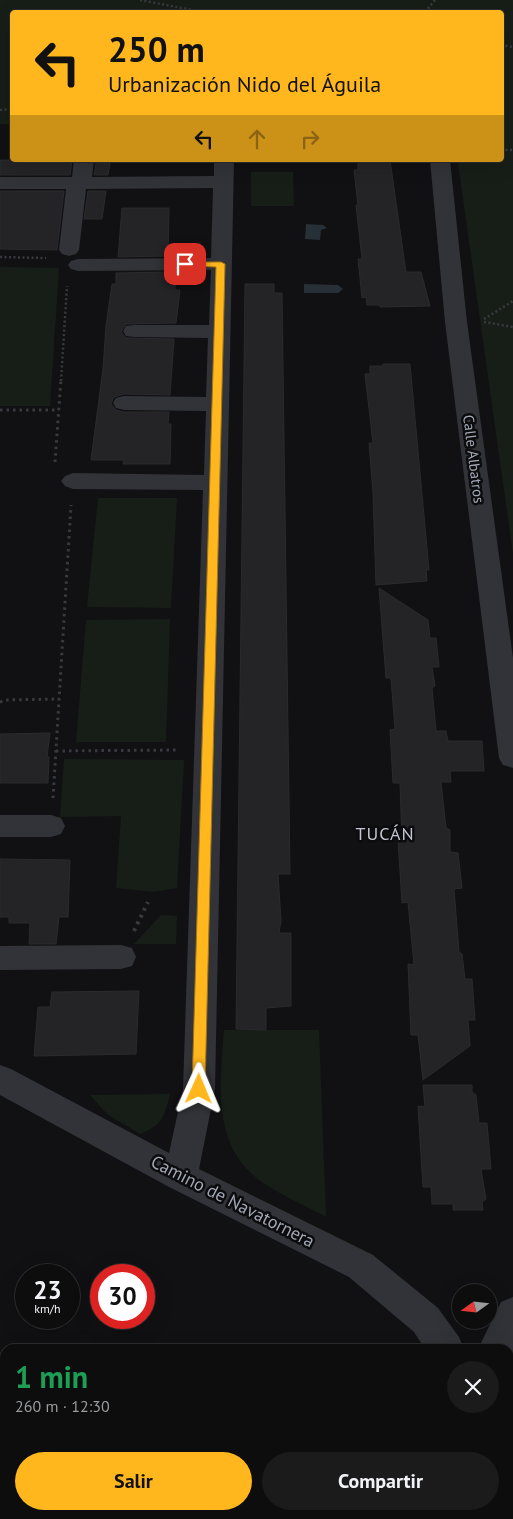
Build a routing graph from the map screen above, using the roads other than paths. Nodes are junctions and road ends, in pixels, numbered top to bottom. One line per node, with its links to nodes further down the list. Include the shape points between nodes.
1 (84, 162): 5 (street)
2 (440, 162): 13 (street, Calle Albatros, via 456,322)
3 (223, 171): 5 (street); 6 (street)
4 (0, 183): 5 (street)
5 (79, 183): 6 (street, via 72,258)
6 (221, 264): 8 (street)
7 (134, 331): 8 (street)
8 (219, 332): 10 (street)
9 (124, 403): 10 (street)
10 (217, 404): 12 (street)
11 (73, 481): 12 (street)
12 (215, 482): 19 (street, via 199,1089)
13 (513, 758)
14 (0, 826): 15 (street)
15 (51, 826)
16 (122, 956): 17 (street)
17 (0, 958)
18 (0, 1079): 19 (street, Camino de Navatornera)
19 (181, 1176): 21 (street, Camino de Navatornera, via 361,1266 426,1320)
20 (513, 1314): 22 (street)
21 (443, 1344)
22 (498, 1344)

